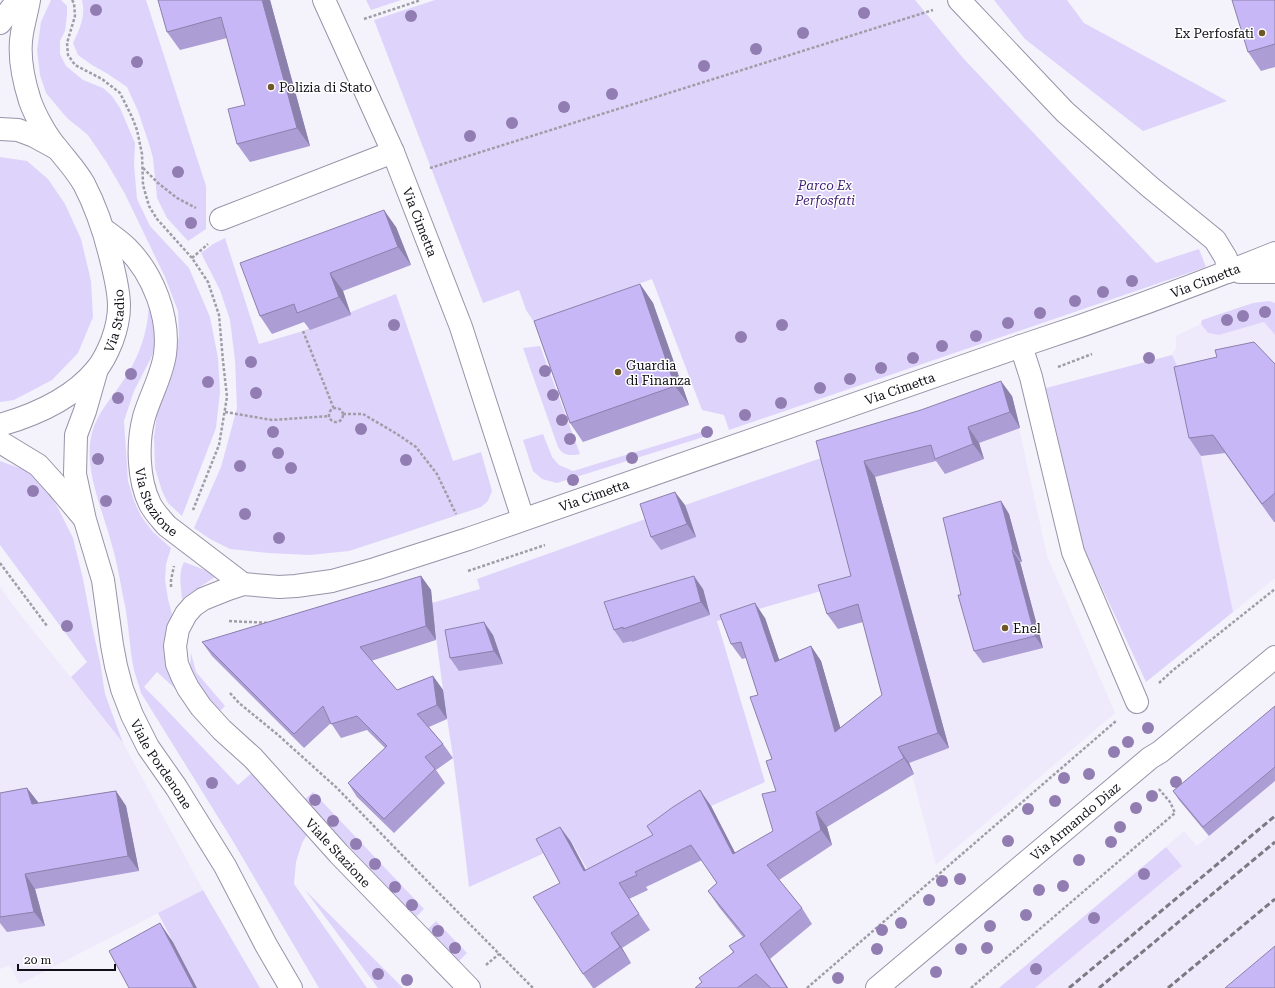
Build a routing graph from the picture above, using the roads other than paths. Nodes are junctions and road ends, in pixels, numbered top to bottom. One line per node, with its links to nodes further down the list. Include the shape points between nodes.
1 (18, 0): 5 (street)
2 (29, 0): 7 (street, Via Stadio, via 22,34 23,72 34,111)
3 (324, 0): 8 (street, Via Cimetta)
4 (960, 1): 12 (street, via 1065,112 1215,240 1226,258)
5 (0, 23)
6 (0, 129): 7 (street, Via Stadio, via 18,130)
7 (56, 148): 10 (street, Via Stadio, via 70,162 84,184)
8 (393, 152): 9 (street); 18 (street, Via Cimetta, via 461,327)
9 (221, 219)
10 (104, 229): 15 (street, Via Stadio, via 119,306 117,328); 20 (street, Via Stazione, via 127,247 141,265 152,284 165,322 164,362 140,434 141,468 150,504 161,520 173,531)
11 (1275, 254): 12 (street, Via Cimetta)
12 (1228, 272): 13 (street); 14 (street, Via Cimetta)
13 (1275, 272)
14 (1020, 346): 18 (street, Via Cimetta); 22 (street, via 1031,377 1073,552)
15 (97, 369): 16 (street, Via Stadio, via 86,381 49,406); 19 (street, Viale Pordenone, via 76,436 75,474)
16 (0, 425)
17 (0, 442): 19 (street, Viale Pordenone, via 38,465)
18 (523, 519): 20 (street, Via Cimetta, via 332,581 284,586)
19 (85, 520): 23 (street, Viale Pordenone, via 104,580 116,666 132,715 156,760 176,787 225,866)
20 (243, 584): 24 (street, Viale Stazione, via 215,594 193,606 178,629 175,646 177,664 188,688 209,716 253,758 329,844)
21 (1275, 657): 25 (street, Via Armando Diaz, via 1150,758)
22 (1137, 702)
23 (291, 988)
24 (469, 988)
25 (877, 988)

